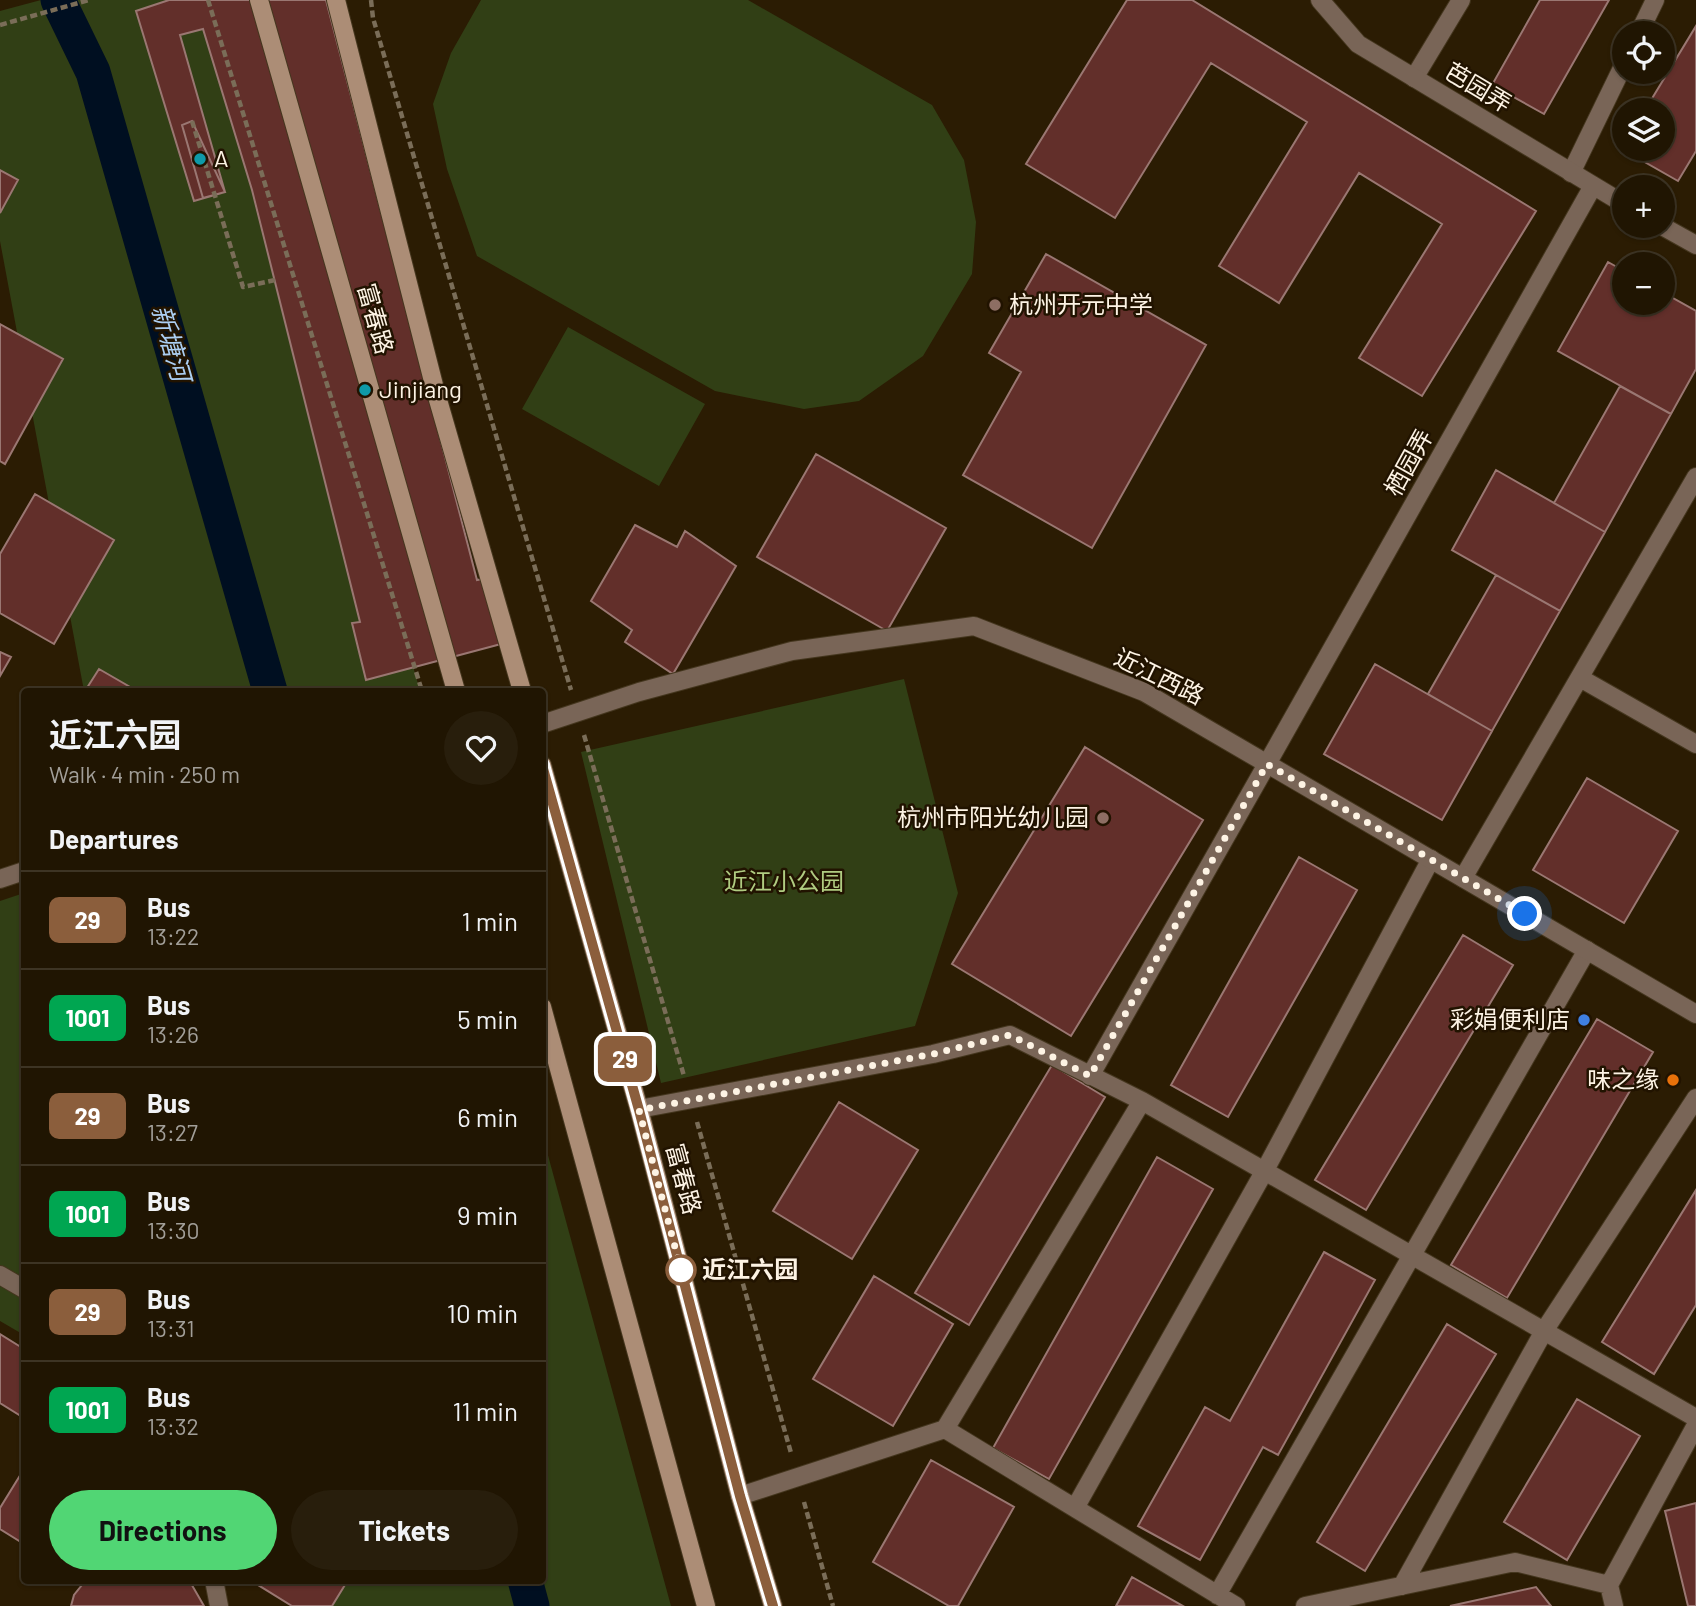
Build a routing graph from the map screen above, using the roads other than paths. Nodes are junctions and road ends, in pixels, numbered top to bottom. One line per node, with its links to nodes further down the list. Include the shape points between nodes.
1 (259, 0): 16 (street, 富春路)
2 (336, 0): 17 (street, 富春路, via 436,393)
3 (1320, 0): 7 (street, 芭园弄, via 1357,44)
4 (1461, 0): 7 (street)
5 (1655, 0): 6 (street)
6 (1645, 21)
7 (1414, 78): 9 (street, 芭园弄)
8 (1614, 84): 9 (street)
9 (1571, 173): 10 (street, 芭园弄)
10 (1593, 186): 11 (street, 芭园弄); 20 (street, 栖园弄)
11 (1612, 197)
12 (1675, 231): 13 (street)
13 (1694, 238)
14 (1696, 477): 15 (street)
15 (1580, 678): 19 (street); 24 (street)
16 (455, 688)
17 (521, 688)
18 (546, 723): 20 (street, 近江西路, via 792,651 974,626 1144,692)
19 (1696, 744)
20 (1267, 764): 22 (street, 近江西路); 29 (street, 栖园弄)
21 (546, 779): 32 (street, 富春路)
22 (1431, 859): 24 (street, 近江西路); 33 (street)
23 (21, 872): 25 (street)
24 (1464, 878): 26 (street, 近江西路)
25 (0, 879)
26 (1587, 950): 27 (street, 近江西路); 34 (street)
27 (1696, 1014)
28 (546, 1022): 48 (street)
29 (1090, 1076): 31 (street); 32 (street, via 1010,1035)
30 (1696, 1098): 37 (street)
31 (1142, 1101): 33 (street); 40 (street)
32 (639, 1110): 41 (street, 富春路)
33 (1264, 1171): 34 (street); 42 (street)
34 (1412, 1256): 37 (street); 46 (street)
35 (0, 1275): 36 (street)
36 (21, 1287)
37 (1544, 1331): 38 (street); 45 (street)
38 (1696, 1418)
39 (1696, 1425): 44 (street)
40 (945, 1429): 41 (street); 42 (street)
41 (740, 1496): 49 (street, 富春路)
42 (1075, 1508): 46 (street)
43 (215, 1584): 47 (street)
44 (1609, 1585): 45 (street, via 1516,1562); 52 (street)
45 (1402, 1586): 51 (street)
46 (1217, 1595): 50 (street)
47 (219, 1606)
48 (706, 1606)
49 (773, 1606)
50 (1236, 1606)
51 (1305, 1606)
52 (1614, 1606)

